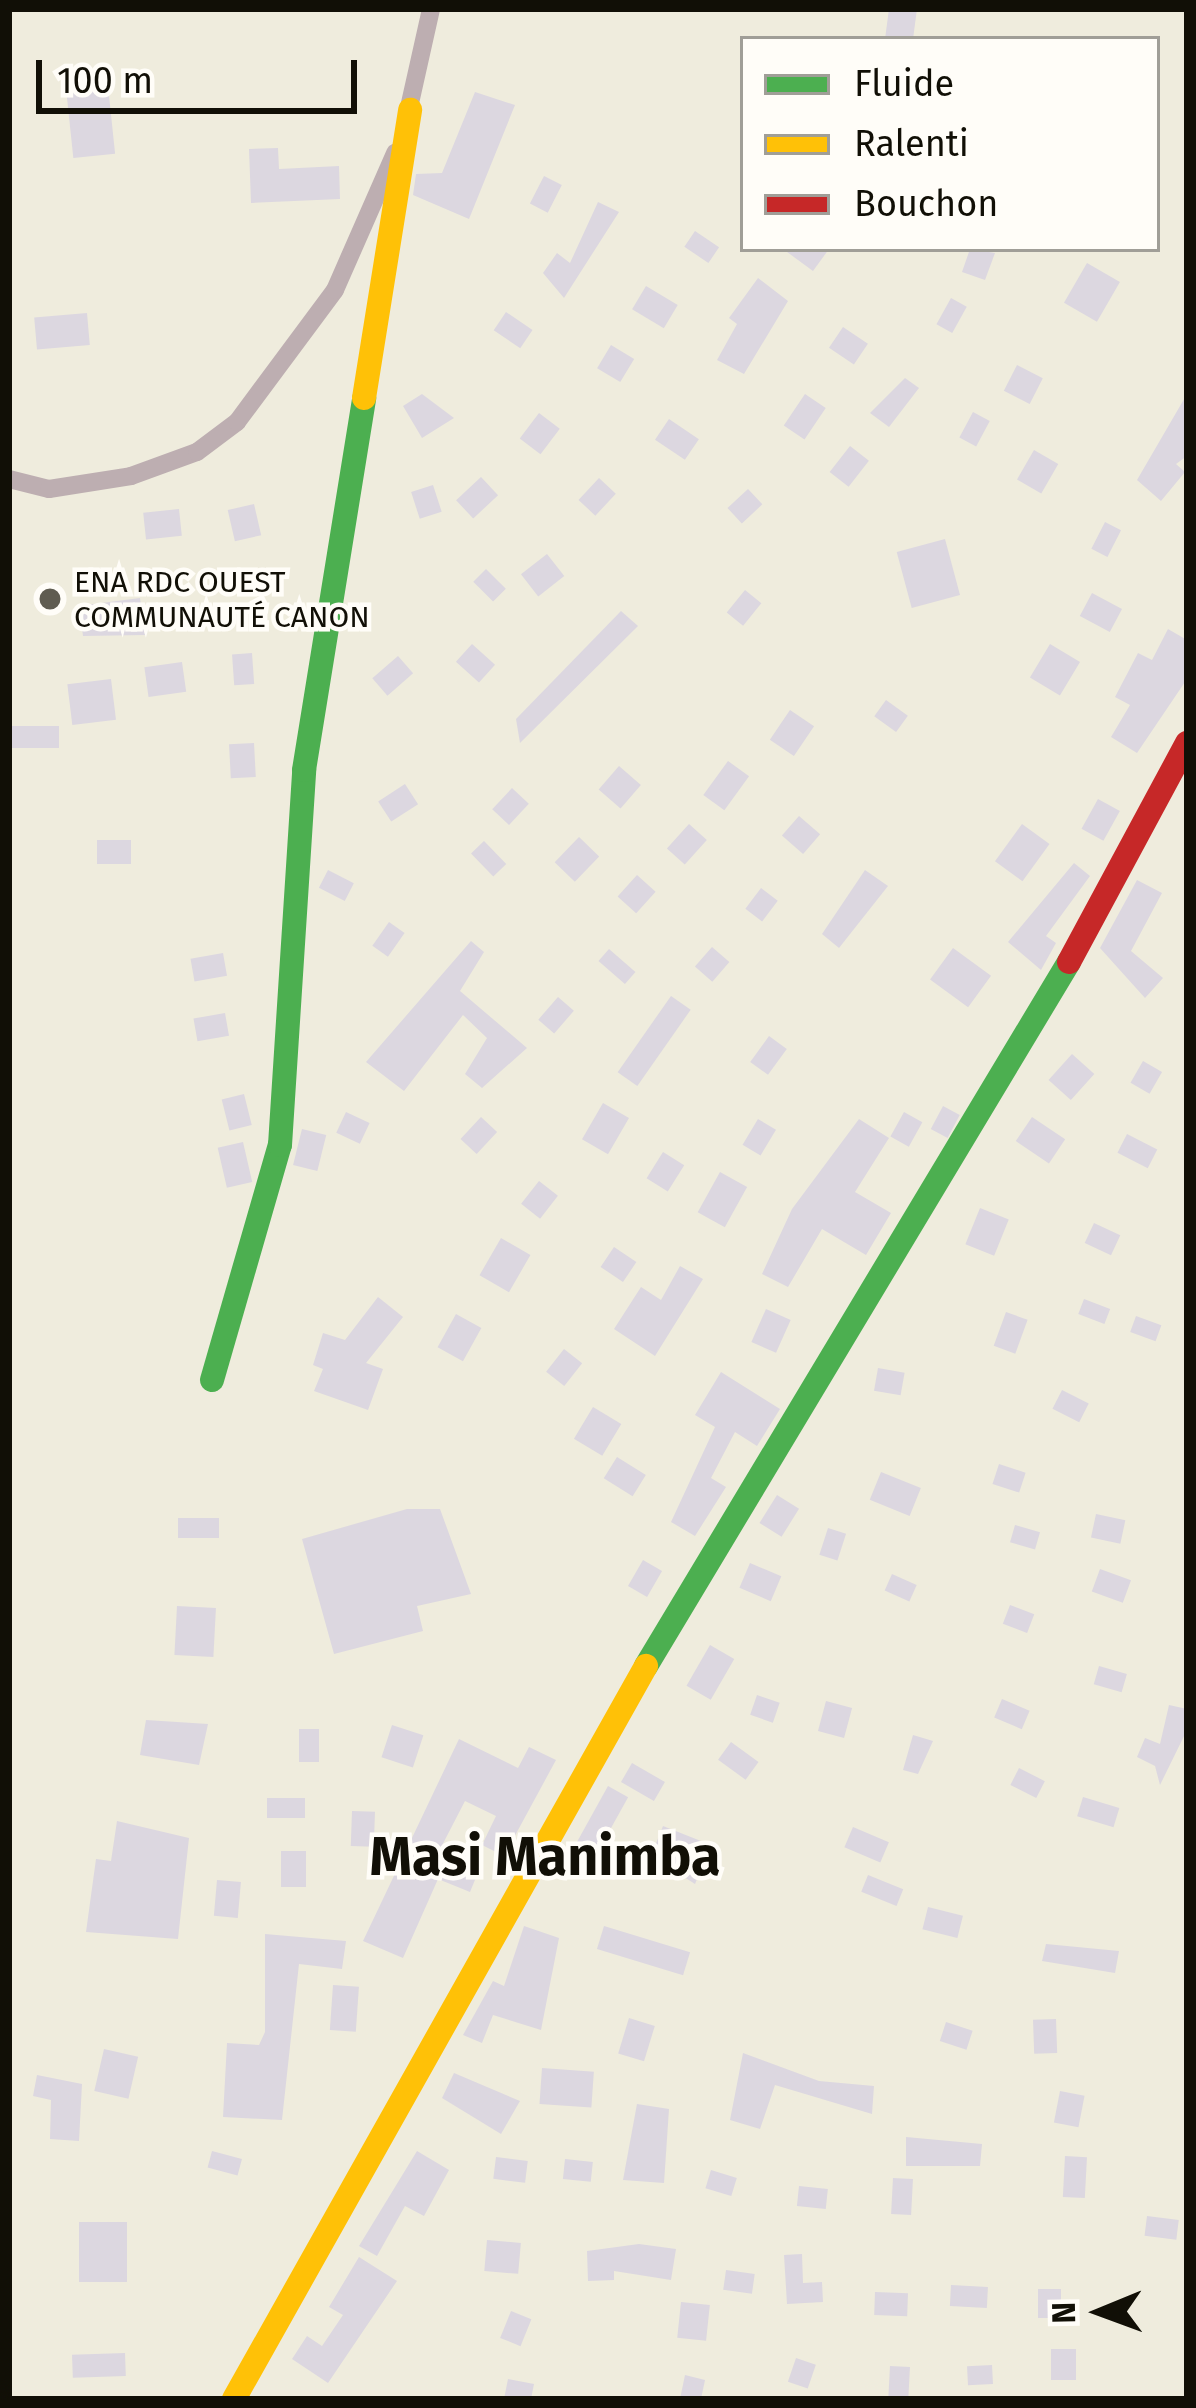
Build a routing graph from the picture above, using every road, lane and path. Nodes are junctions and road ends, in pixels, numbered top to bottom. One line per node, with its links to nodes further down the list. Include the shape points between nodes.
1 (431, 9): 2 (street)
2 (410, 110): 3 (street, via 356,253 285,370 237,422 130,476 49,490); 5 (main road, via 304,770 280,1144)
3 (9, 478)
4 (1187, 743): 6 (main road, via 992,1106 640,1676)
5 (212, 1381)
6 (234, 2399)

